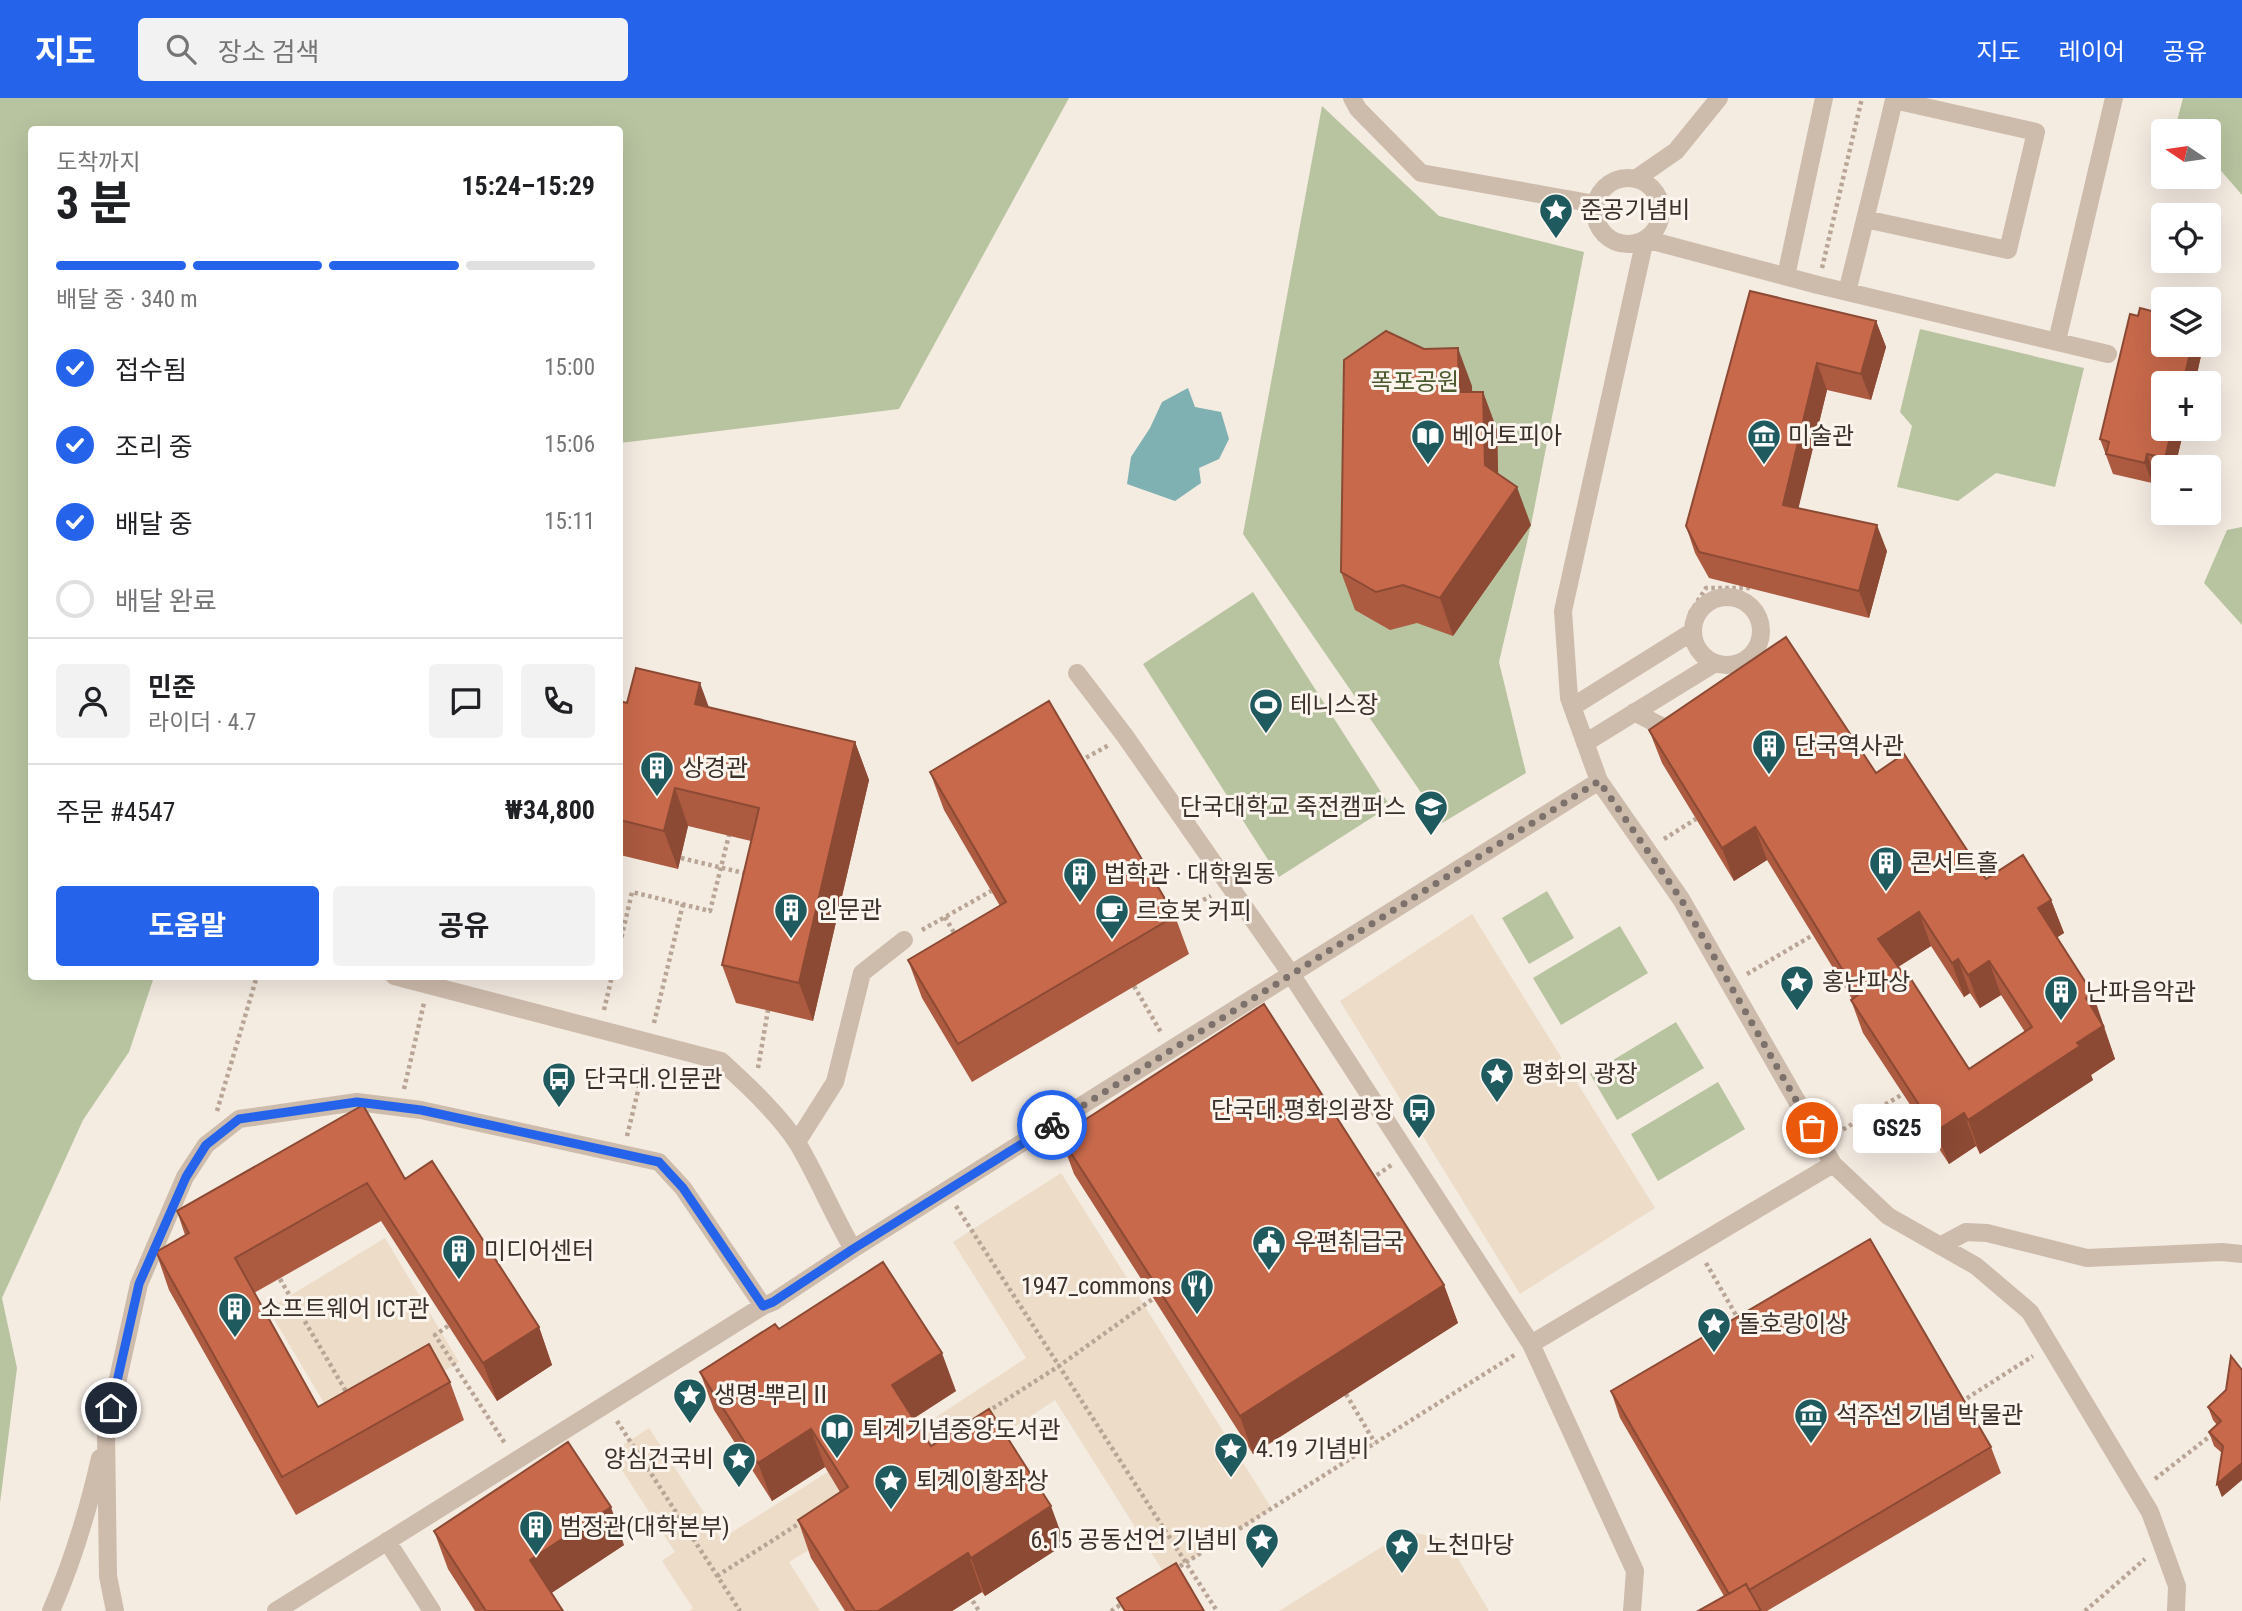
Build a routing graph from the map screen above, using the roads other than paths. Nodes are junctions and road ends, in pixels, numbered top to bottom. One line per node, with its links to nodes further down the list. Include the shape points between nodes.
1 (1352, 98): 6 (lane, via 1421,173)
2 (1719, 98): 5 (lane, via 1676,151)
3 (1824, 98): 9 (lane)
4 (2114, 98): 11 (lane)
5 (1637, 178): 6 (lane, via 1615,179 1599,193); 8 (lane, via 1647,183 1660,201 1659,223)
6 (1595, 204): 8 (lane, via 1598,225 1613,241 1635,244)
7 (1865, 219): 7 (lane, via 1894,100 2036,132 2008,250); 10 (lane)
8 (1645, 239): 9 (lane); 18 (lane, via 1563,611)
9 (1786, 276): 10 (lane)
10 (1847, 292): 11 (lane)
11 (2057, 341): 12 (lane)
12 (2108, 354)
13 (1692, 632): 14 (lane, via 1699,651); 15 (lane, via 1699,611 1716,598 1748,603 1760,622 1759,644); 18 (lane)
14 (1715, 663): 15 (lane); 19 (lane)
15 (1734, 664): 17 (lane)
16 (1077, 673): 24 (lane)
17 (1735, 688)
18 (1572, 707): 21 (lane)
19 (1634, 712): 20 (lane, via 1665,729); 21 (lane)
20 (1688, 715)
21 (1585, 743): 22 (lane)
22 (1599, 781): 24 (lane); 27 (lane, via 1681,899)
23 (904, 940): 26 (lane, via 862,973 835,1082)
24 (1291, 974): 29 (lane); 32 (lane)
25 (409, 980): 26 (lane, via 721,1061)
26 (797, 1142): 29 (lane)
27 (1833, 1164): 28 (lane, via 1888,1216); 32 (lane)
28 (1940, 1246): 30 (lane, via 1966,1232 2087,1258); 40 (lane, via 1976,1266 2030,1312 2150,1512 2177,1586)
29 (853, 1249): 31 (lane)
30 (2242, 1254)
31 (763, 1306): 33 (lane, via 683,1188 659,1162 357,1102 239,1119 206,1145 186,1177 139,1284); 34 (lane)
32 (1531, 1344): 39 (lane, via 1635,1571)
33 (106, 1433): 35 (lane, via 89,1507); 36 (lane, via 108,1576)
34 (387, 1541): 37 (lane); 38 (lane)
35 (51, 1611)
36 (115, 1611)
37 (276, 1611)
38 (432, 1611)
39 (1632, 1611)
40 (2176, 1611)

